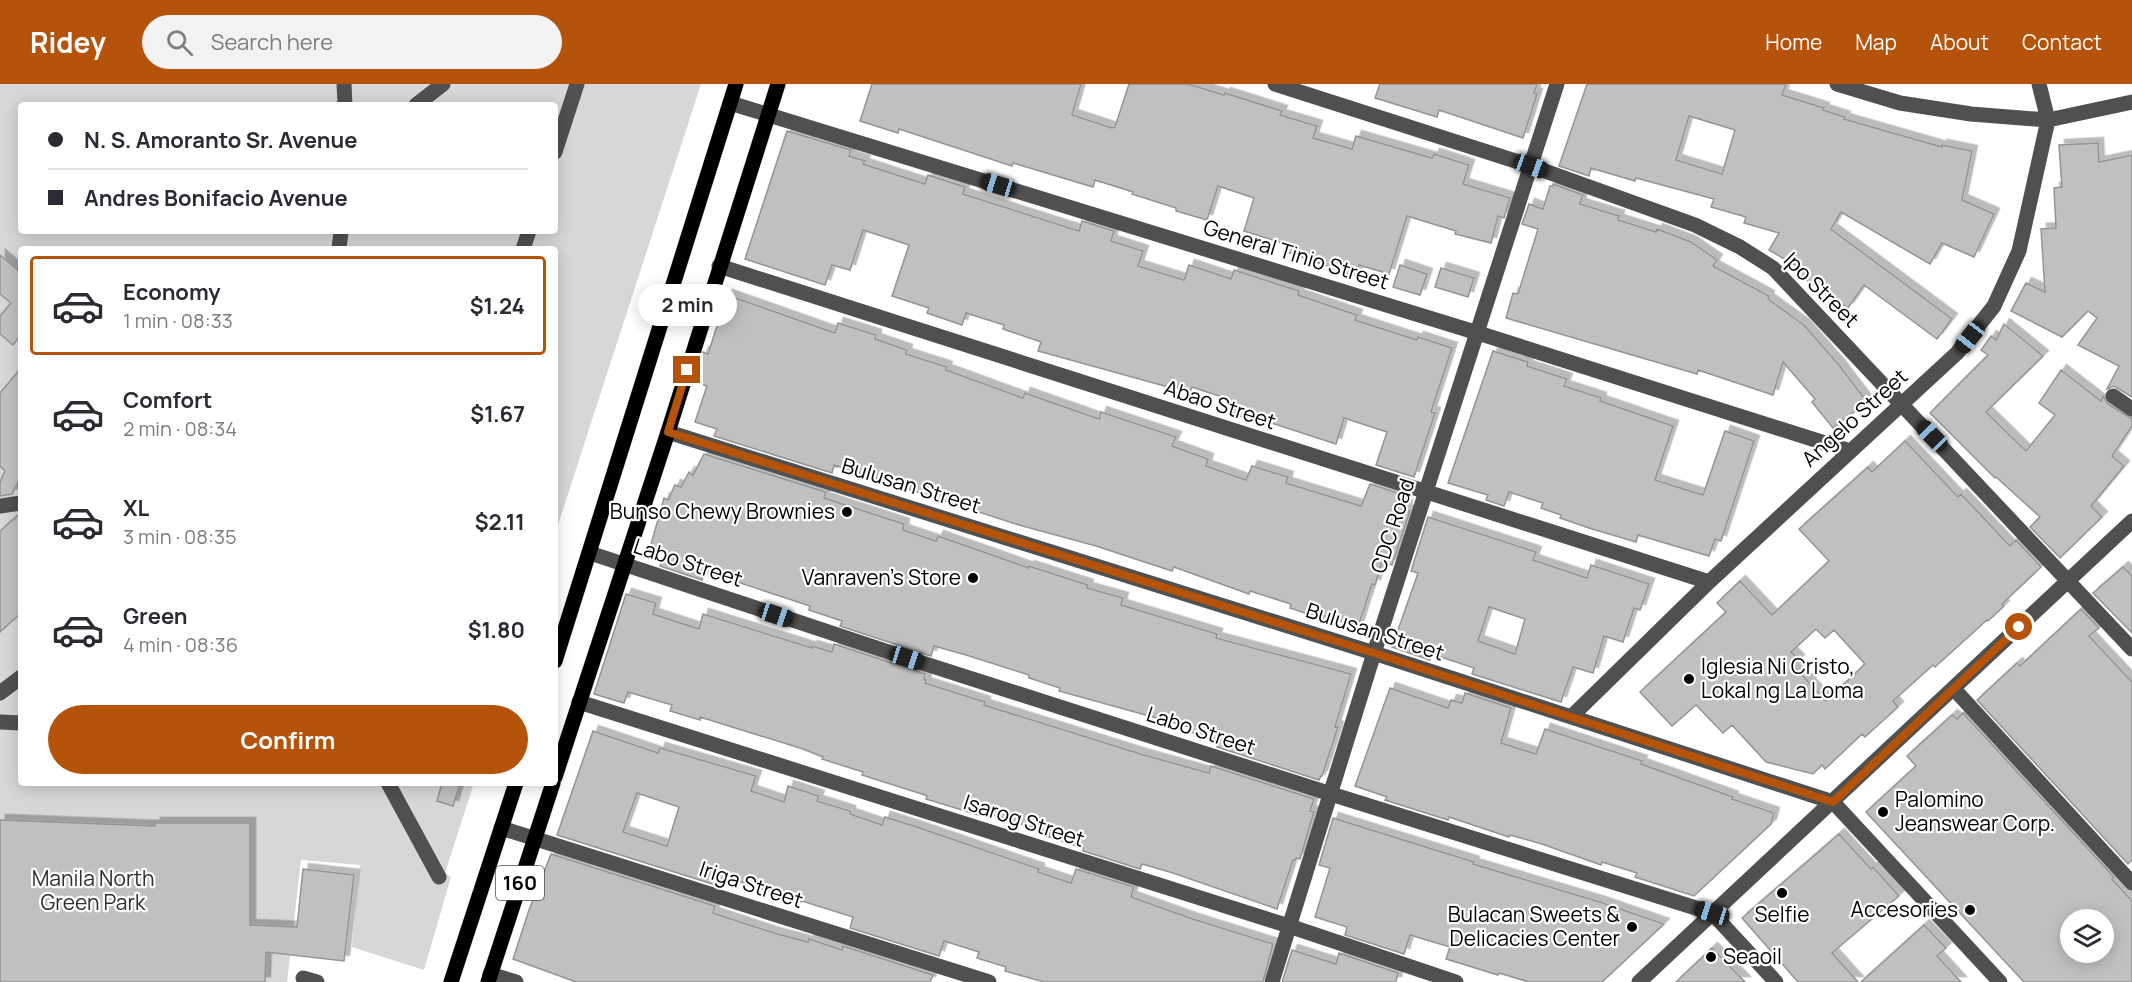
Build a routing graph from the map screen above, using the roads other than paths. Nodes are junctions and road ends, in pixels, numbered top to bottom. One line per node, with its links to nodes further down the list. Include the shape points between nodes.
1 (344, 84): 10 (street)
2 (444, 84): 11 (street)
3 (578, 84): 16 (street)
4 (736, 84): 13 (main road)
5 (778, 84): 14 (main road)
6 (1275, 84): 17 (street, Ipo Street)
7 (1557, 84): 17 (street, CDC Road)
8 (1838, 84): 15 (street, via 1900,104)
9 (2039, 84): 15 (street, Angelo Street)
10 (345, 102)
11 (420, 102)
12 (2132, 102): 15 (street)
13 (730, 103): 14 (street, General Tinio Street); 29 (main road)
14 (769, 115): 18 (main road); 19 (street, General Tinio Street)
15 (2048, 120): 21 (street, Angelo Street, via 2019,251 1994,306 1957,353)
16 (558, 143)
17 (1531, 166): 19 (street, CDC Road); 21 (street, Ipo Street, via 1695,225 1773,268)
18 (719, 266): 23 (main road); 25 (street, Abao Street)
19 (1478, 333): 24 (street, General Tinio Street); 25 (street, CDC Road)
20 (2113, 396): 22 (street)
21 (1902, 404): 24 (street, Angelo Street); 31 (street, Ipo Street)
22 (2132, 410)
23 (668, 432): 30 (main road); 35 (street, Bulusan Street)
24 (1850, 451): 32 (street, Angelo Street)
25 (1426, 493): 32 (street, Abao Street); 35 (street, CDC Road)
26 (18, 503): 27 (street)
27 (0, 506)
28 (2132, 521): 31 (street)
29 (590, 553): 30 (street, Labo Street); 34 (main road)
30 (624, 564): 39 (main road); 47 (street, Labo Street)
31 (2068, 580): 33 (street, Ipo Street); 37 (street)
32 (1709, 582): 40 (street, Angelo Street)
33 (2132, 649)
34 (558, 653)
35 (1374, 653): 40 (street, Bulusan Street); 47 (street, CDC Road)
36 (18, 679): 38 (street)
37 (1954, 689): 48 (street); 52 (street)
38 (0, 693)
39 (579, 702): 43 (main road); 54 (street, Isarog Street)
40 (1571, 717): 48 (street, Bulusan Street)
41 (0, 722): 42 (street)
42 (18, 723)
43 (558, 768)
44 (390, 786): 51 (street)
45 (515, 786): 49 (main road, 160)
46 (552, 786): 50 (main road, 160)
47 (1331, 794): 53 (street, Labo Street); 54 (street, CDC Road)
48 (1833, 802): 53 (street); 63 (street, Bulusan Street)
49 (501, 828): 50 (street, Iriga Street); 56 (main road, 160)
50 (535, 838): 55 (main road, 160); 58 (street, Iriga Street)
51 (439, 876)
52 (2132, 883)
53 (1712, 913): 61 (street); 62 (street, Labo Street)
54 (1289, 926): 59 (street, CDC Road); 60 (street, Isarog Street)
55 (489, 978): 57 (street)
56 (451, 982)
57 (516, 982)
58 (989, 982)
59 (1272, 982)
60 (1456, 982)
61 (1639, 982)
62 (1776, 982)
63 (2000, 982)

